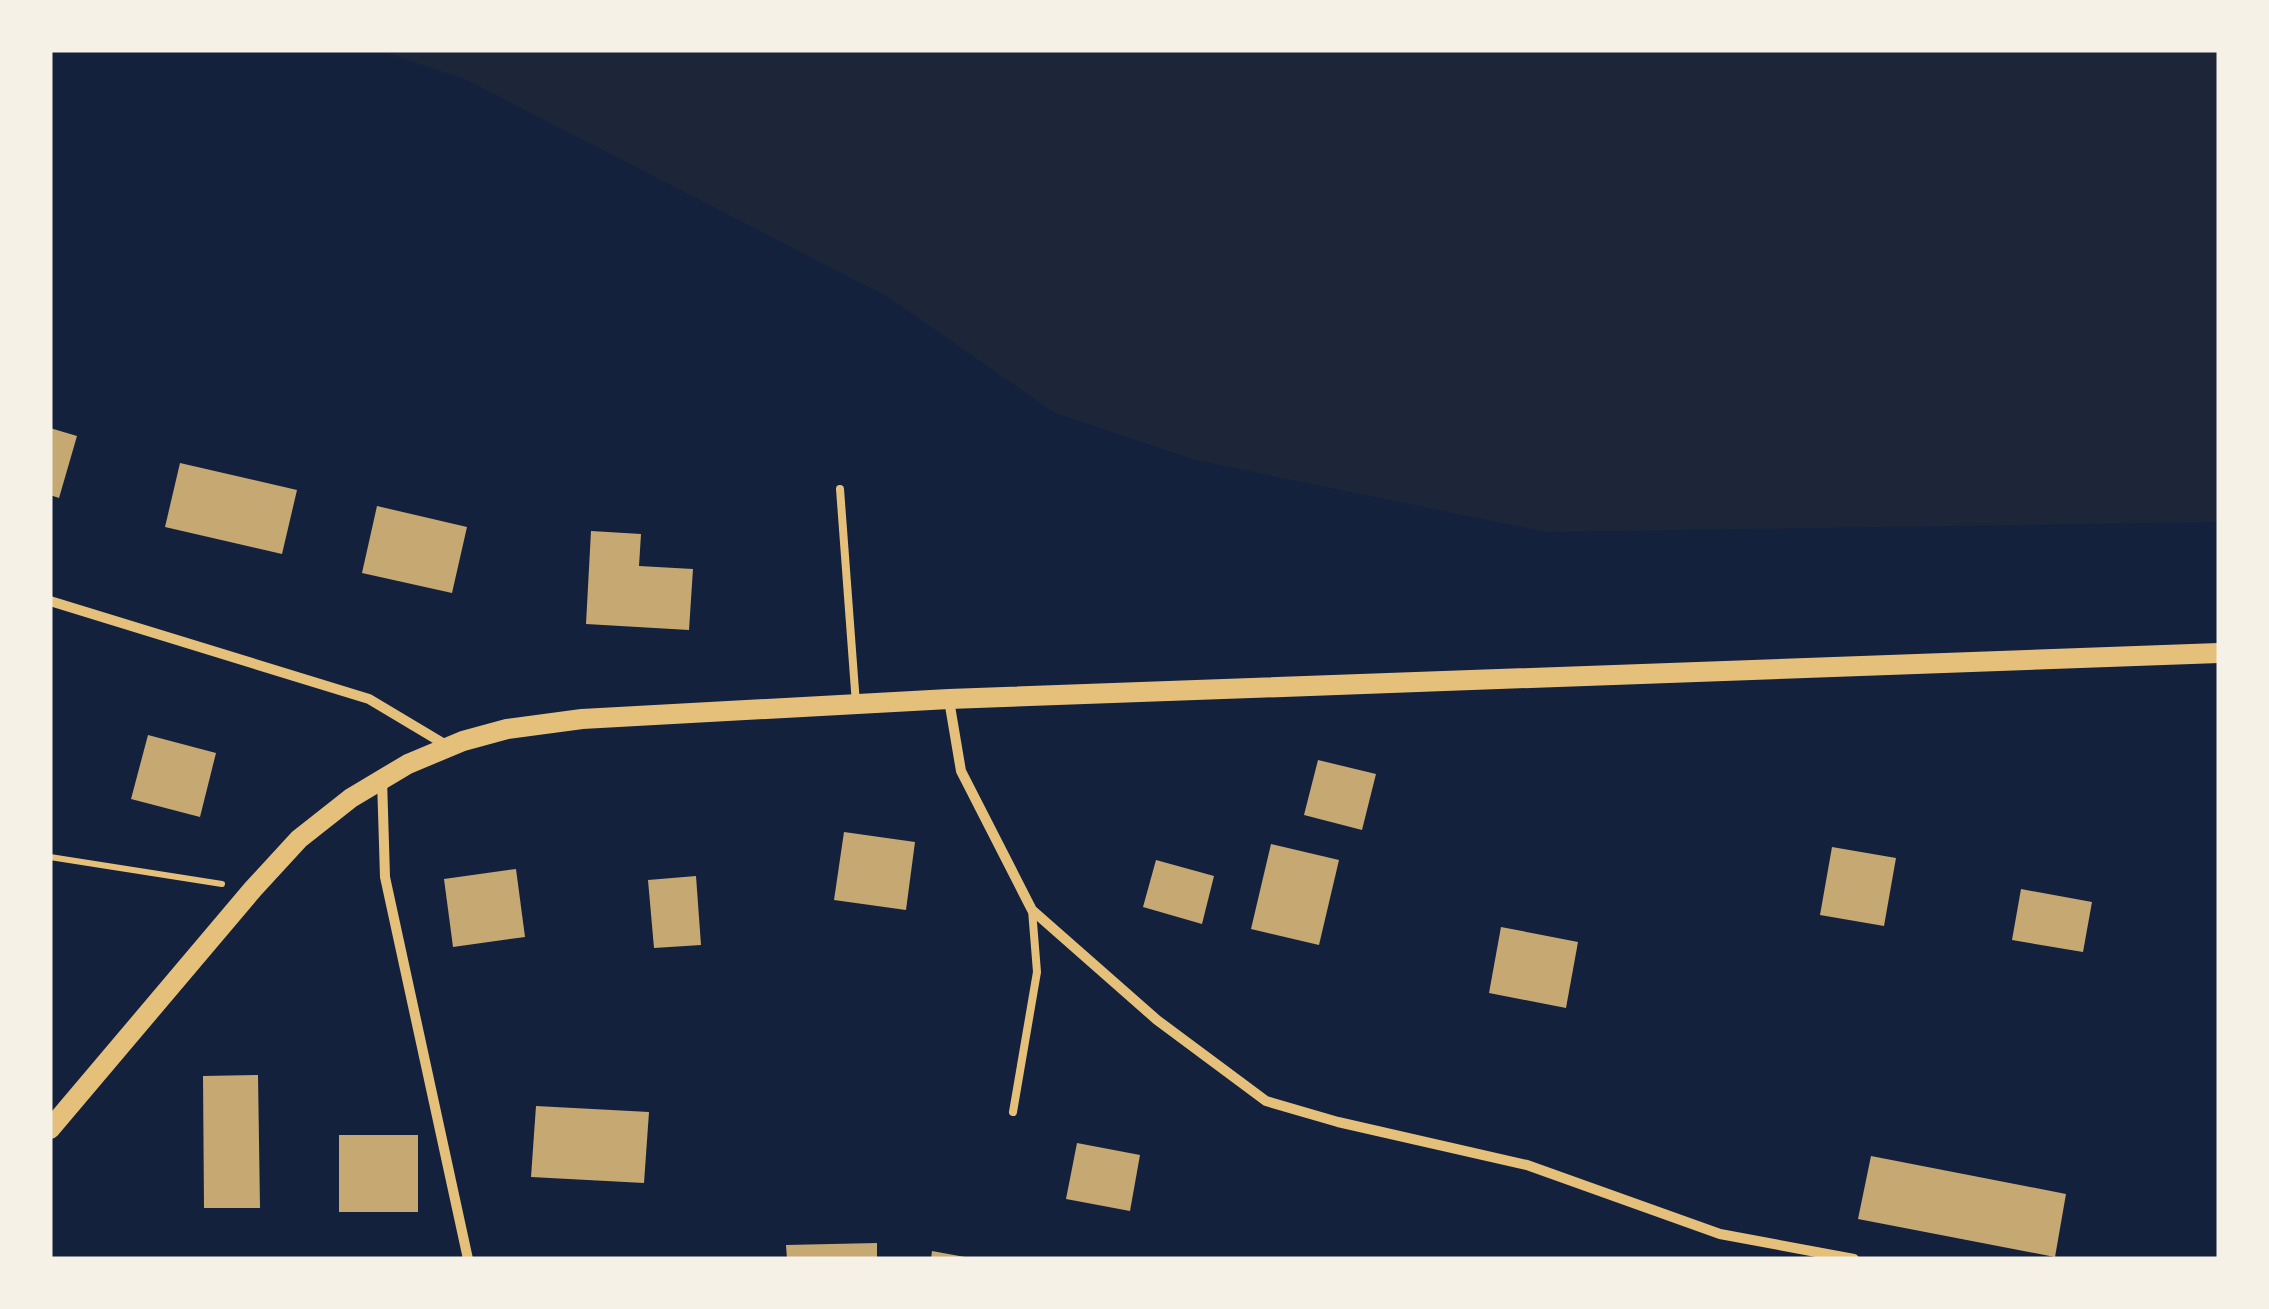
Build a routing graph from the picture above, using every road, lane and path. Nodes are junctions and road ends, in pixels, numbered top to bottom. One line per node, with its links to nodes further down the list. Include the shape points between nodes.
1 (840, 490): 5 (lane)
2 (50, 601): 6 (street, via 368,699)
3 (2219, 654): 4 (main road)
4 (949, 699): 5 (main road); 10 (street, via 961,770)
5 (856, 704): 6 (main road, via 552,722)
6 (448, 747): 7 (main road)
7 (382, 778): 9 (main road, via 299,839); 13 (street, via 385,877)
8 (50, 857): 9 (path)
9 (253, 889): 12 (main road)
10 (1032, 910): 11 (lane, via 1037,972); 14 (street, via 1157,1020 1266,1101 1527,1165 1720,1234)
11 (1012, 1112)
12 (50, 1128)
13 (468, 1259)
14 (1854, 1259)

